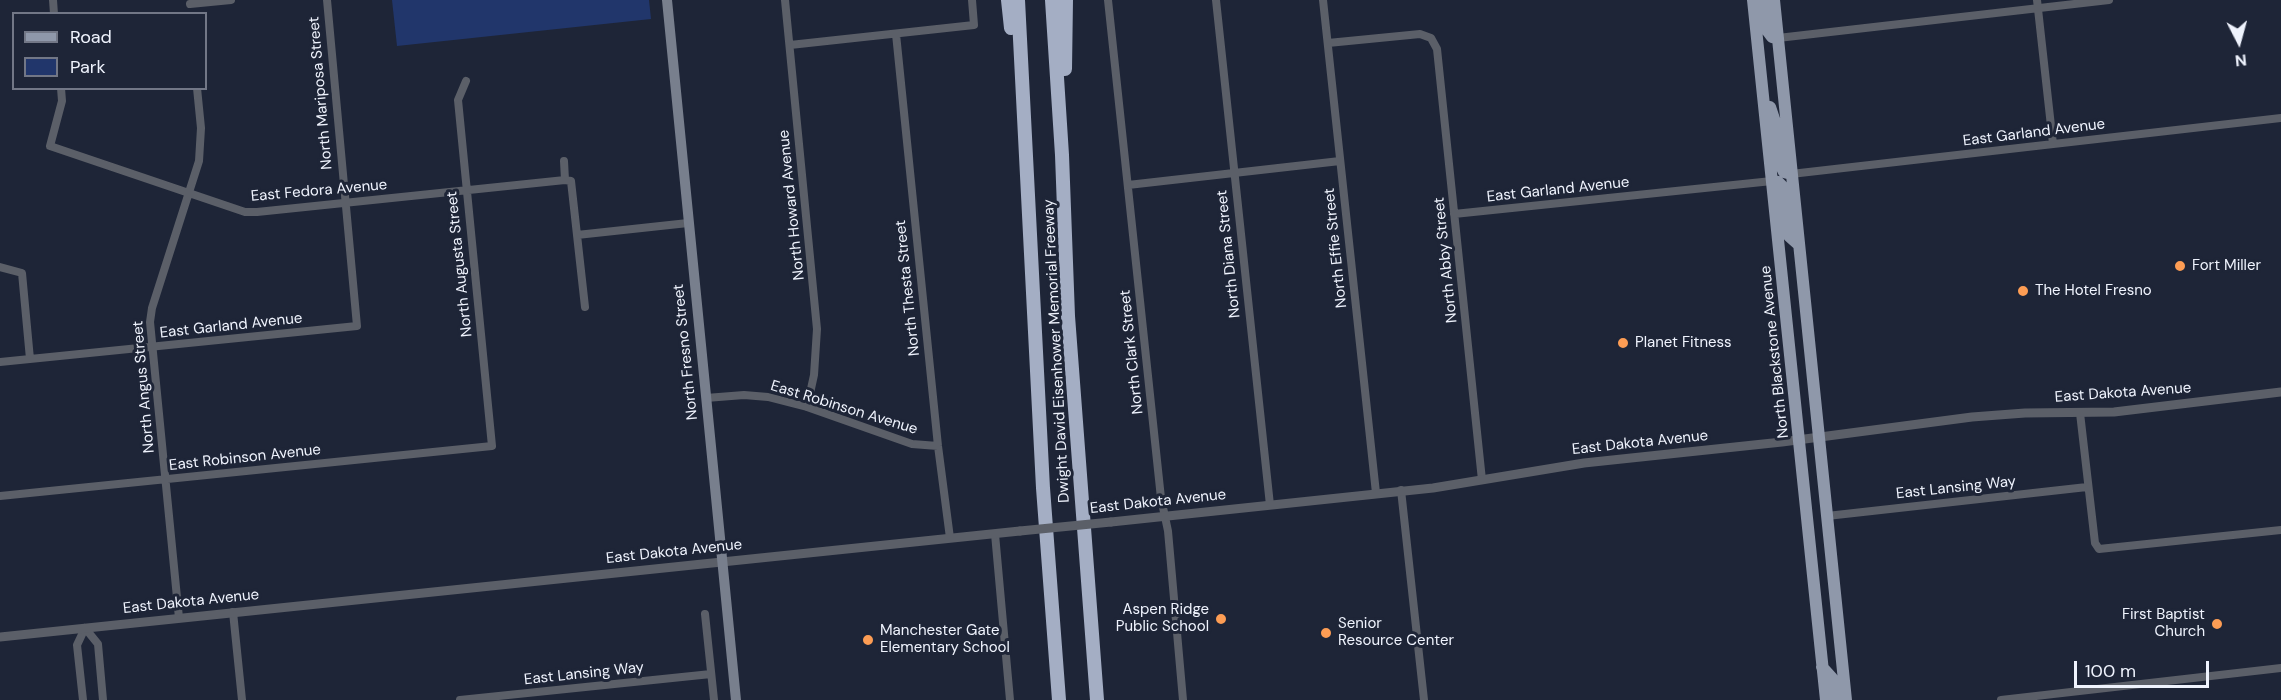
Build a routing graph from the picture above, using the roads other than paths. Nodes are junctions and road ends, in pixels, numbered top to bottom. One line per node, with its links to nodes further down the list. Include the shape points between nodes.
1 (231, 0): 17 (street)
2 (327, 0): 40 (street, North Mariposa Street)
3 (667, 0): 42 (main road, North Fresno Street)
4 (784, 0): 22 (street, North Howard Avenue)
5 (972, 0): 19 (street, via 974,25)
6 (1008, 0): 29 (highway)
7 (1018, 0): 29 (highway, Dwight David Eisenhower Memorial Freeway)
8 (1052, 0): 30 (highway, Dwight David Eisenhower Memorial Freeway)
9 (1066, 0): 30 (highway)
10 (1108, 0): 37 (street, North Clark Street)
11 (1216, 0): 33 (street, North Diana Street)
12 (1323, 0): 21 (street, North Effie Street)
13 (1753, 0): 23 (main road, North Blackstone Avenue)
14 (1762, 0): 20 (main road, via 1766,29)
15 (1773, 0): 20 (main road)
16 (2109, 0): 18 (street)
17 (189, 2)
18 (2038, 4): 20 (street); 28 (street)
19 (896, 34): 22 (street); 58 (street, North Thesta Street)
20 (1778, 38): 34 (main road)
21 (1328, 43): 32 (street, North Effie Street); 41 (street, North Abby Street, via 1420,34 1431,38 1437,49)
22 (790, 45): 53 (street, North Howard Avenue, via 817,329)
23 (1761, 77): 34 (main road, via 1775,122 1780,164 1784,172); 36 (main road, North Blackstone Avenue)
24 (466, 81): 38 (street, North Augusta Street, via 458,100)
25 (61, 90): 39 (street, East Fedora Avenue, via 50,146)
26 (197, 90): 39 (street, North Angus Street, via 202,145)
27 (2281, 117): 28 (street, East Garland Avenue)
28 (2053, 144): 34 (street, East Garland Avenue)
29 (1025, 153): 87 (highway, Dwight David Eisenhower Memorial Freeway)
30 (1062, 155): 88 (highway, Dwight David Eisenhower Memorial Freeway, via 1068,316)
31 (564, 161): 35 (street)
32 (1340, 162): 33 (street); 63 (street, North Effie Street)
33 (1234, 173): 37 (street); 65 (street, North Diana Street)
34 (1791, 174): 44 (main road)
35 (566, 180): 38 (street, East Fedora Avenue); 43 (street, via 571,181)
36 (1772, 181): 41 (street, East Garland Avenue); 44 (main road, via 1782,186 1789,236); 56 (main road, North Blackstone Avenue)
37 (1128, 185): 66 (street, North Clark Street)
38 (466, 190): 40 (street, East Fedora Avenue); 57 (street, North Augusta Street)
39 (189, 194): 40 (street, East Fedora Avenue, via 257,212); 48 (street, North Angus Street, via 152,308)
40 (345, 202): 47 (street, North Mariposa Street)
41 (1454, 214): 60 (street, North Abby Street)
42 (688, 223): 43 (street); 52 (main road, North Fresno Street)
43 (577, 235): 46 (street)
44 (1798, 244): 55 (main road)
45 (0, 267): 49 (street, via 22,273)
46 (585, 307)
47 (357, 326): 48 (street, East Garland Avenue)
48 (153, 347): 49 (street, East Garland Avenue); 59 (street, North Angus Street)
49 (30, 359): 50 (street, East Garland Avenue)
50 (0, 362)
51 (2281, 392): 54 (street, East Dakota Avenue)
52 (706, 398): 53 (street, East Robinson Avenue, via 768,397); 71 (main road, North Fresno Street)
53 (807, 407): 58 (street, East Robinson Avenue, via 912,444)
54 (2080, 413): 55 (street, East Dakota Avenue, via 1990,416); 61 (street)
55 (1818, 436): 56 (street, East Dakota Avenue); 67 (main road)
56 (1799, 439): 60 (street, East Dakota Avenue, via 1584,463); 77 (main road, North Blackstone Avenue)
57 (492, 446): 59 (street, East Robinson Avenue)
58 (938, 446): 70 (street, North Thesta Street)
59 (165, 480): 64 (street, East Robinson Avenue); 74 (street, North Angus Street)
60 (1482, 480): 62 (street, East Dakota Avenue)
61 (2087, 487): 67 (street, East Lansing Way); 68 (street, via 2099,549)
62 (1401, 490): 63 (street, East Dakota Avenue); 90 (street)
63 (1376, 493): 65 (street, East Dakota Avenue)
64 (0, 496)
65 (1270, 505): 66 (street, East Dakota Avenue)
66 (1165, 516): 69 (street, East Dakota Avenue, bridge); 89 (street, North Clark Street)
67 (1827, 516): 93 (main road)
68 (2281, 530)
69 (995, 534): 70 (street, East Dakota Avenue); 86 (street)
70 (950, 538): 71 (street, East Dakota Avenue)
71 (722, 563): 72 (street, East Dakota Avenue); 85 (main road, North Fresno Street)
72 (233, 612): 74 (street, East Dakota Avenue); 82 (street)
73 (705, 614): 79 (street)
74 (179, 618): 75 (street, East Dakota Avenue)
75 (85, 627): 76 (street, East Dakota Avenue); 80 (street, via 77,645); 81 (street, via 98,644)
76 (0, 637)
77 (1822, 667): 91 (main road, North Blackstone Avenue); 92 (main road, via 1832,678)
78 (2281, 668): 94 (street)
79 (711, 674): 83 (street, East Lansing Way); 84 (street)
80 (83, 700)
81 (103, 700)
82 (242, 700)
83 (460, 700)
84 (714, 700)
85 (736, 700)
86 (1010, 700)
87 (1059, 700)
88 (1097, 700)
89 (1183, 700)
90 (1424, 700)
91 (1826, 700)
92 (1835, 700)
93 (1846, 700)
94 (2001, 700)

